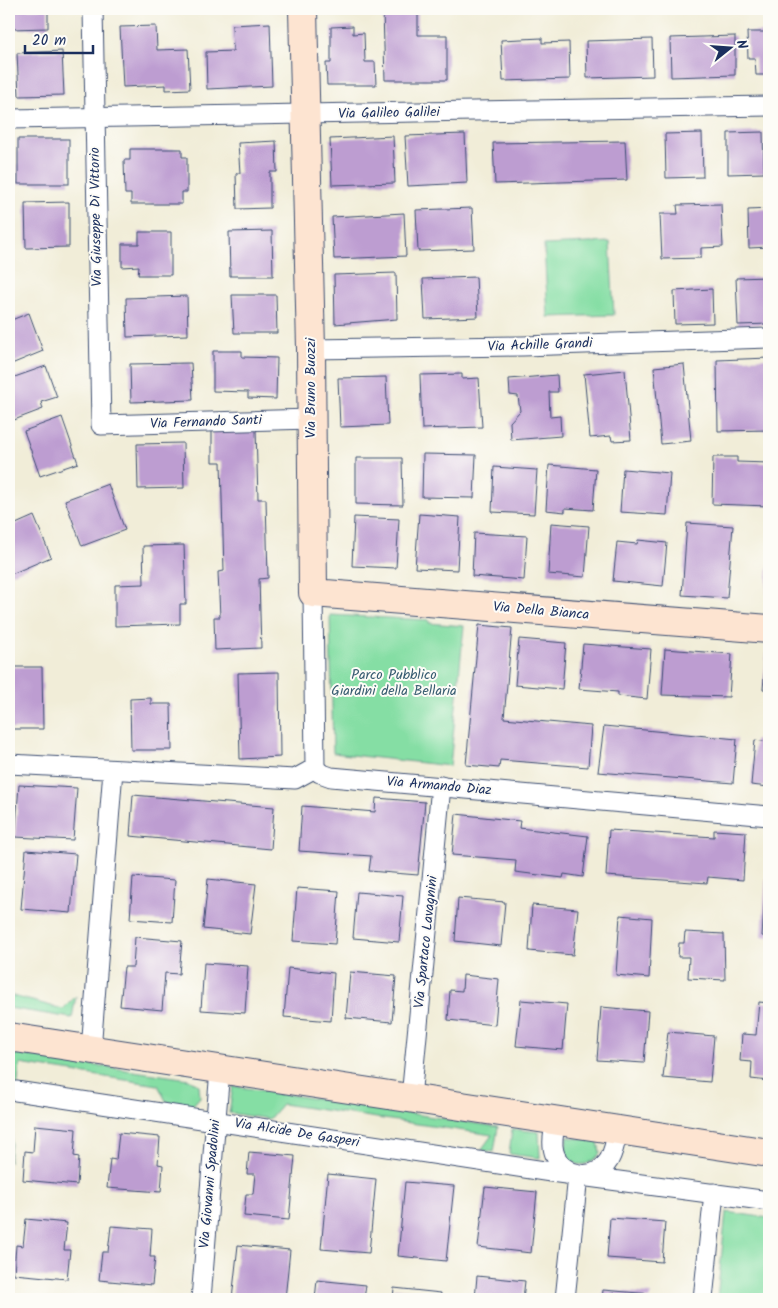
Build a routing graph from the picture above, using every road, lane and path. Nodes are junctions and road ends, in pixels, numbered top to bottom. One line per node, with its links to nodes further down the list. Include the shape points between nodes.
1 (93, 9): 5 (street, Via Giuseppe Di Vittorio)
2 (303, 9): 4 (street, Via Bruno Buozzi)
3 (769, 106): 4 (street, Via Galileo Galilei)
4 (305, 114): 5 (street, Via Galileo Galilei); 8 (street, Via Bruno Buozzi)
5 (94, 118): 6 (street, Via Galileo Galilei); 10 (street, Via Giuseppe Di Vittorio)
6 (9, 119)
7 (769, 338): 8 (street, Via Achille Grandi)
8 (311, 349): 9 (street, Via Bruno Buozzi)
9 (311, 419): 10 (street, Via Fernando Santi); 11 (street, Via Bruno Buozzi)
10 (101, 425)
11 (313, 593): 12 (street, Via Della Bianca); 14 (street, Via Bruno Buozzi)
12 (769, 629)
13 (9, 764): 15 (street)
14 (315, 768): 15 (street, via 295,778); 16 (street, Via Armando Diaz, via 331,777)
15 (113, 770): 19 (street)
16 (441, 786): 17 (street, Via Armando Diaz); 22 (street, Via Spartaco Lavagnini)
17 (769, 816)
18 (9, 1037): 19 (street)
19 (91, 1050): 20 (street)
20 (220, 1070): 22 (street); 23 (street, Via Giovanni Spadolini)
21 (16, 1091): 23 (street, Via Alcide De Gasperi)
22 (411, 1098): 24 (street)
23 (216, 1120): 27 (street, Via Alcide De Gasperi); 30 (street, Via Giovanni Spadolini)
24 (556, 1121): 25 (street); 27 (street, via 553,1145 556,1156 569,1172)
25 (618, 1130): 26 (street); 27 (street, Via Alcide De Gasperi, via 612,1155 605,1165 592,1173)
26 (769, 1153)
27 (578, 1176): 28 (street, Via Alcide De Gasperi); 31 (street)
28 (714, 1193): 29 (street, Via Alcide De Gasperi); 32 (street)
29 (769, 1201)
30 (201, 1299)
31 (565, 1299)
32 (703, 1299)

